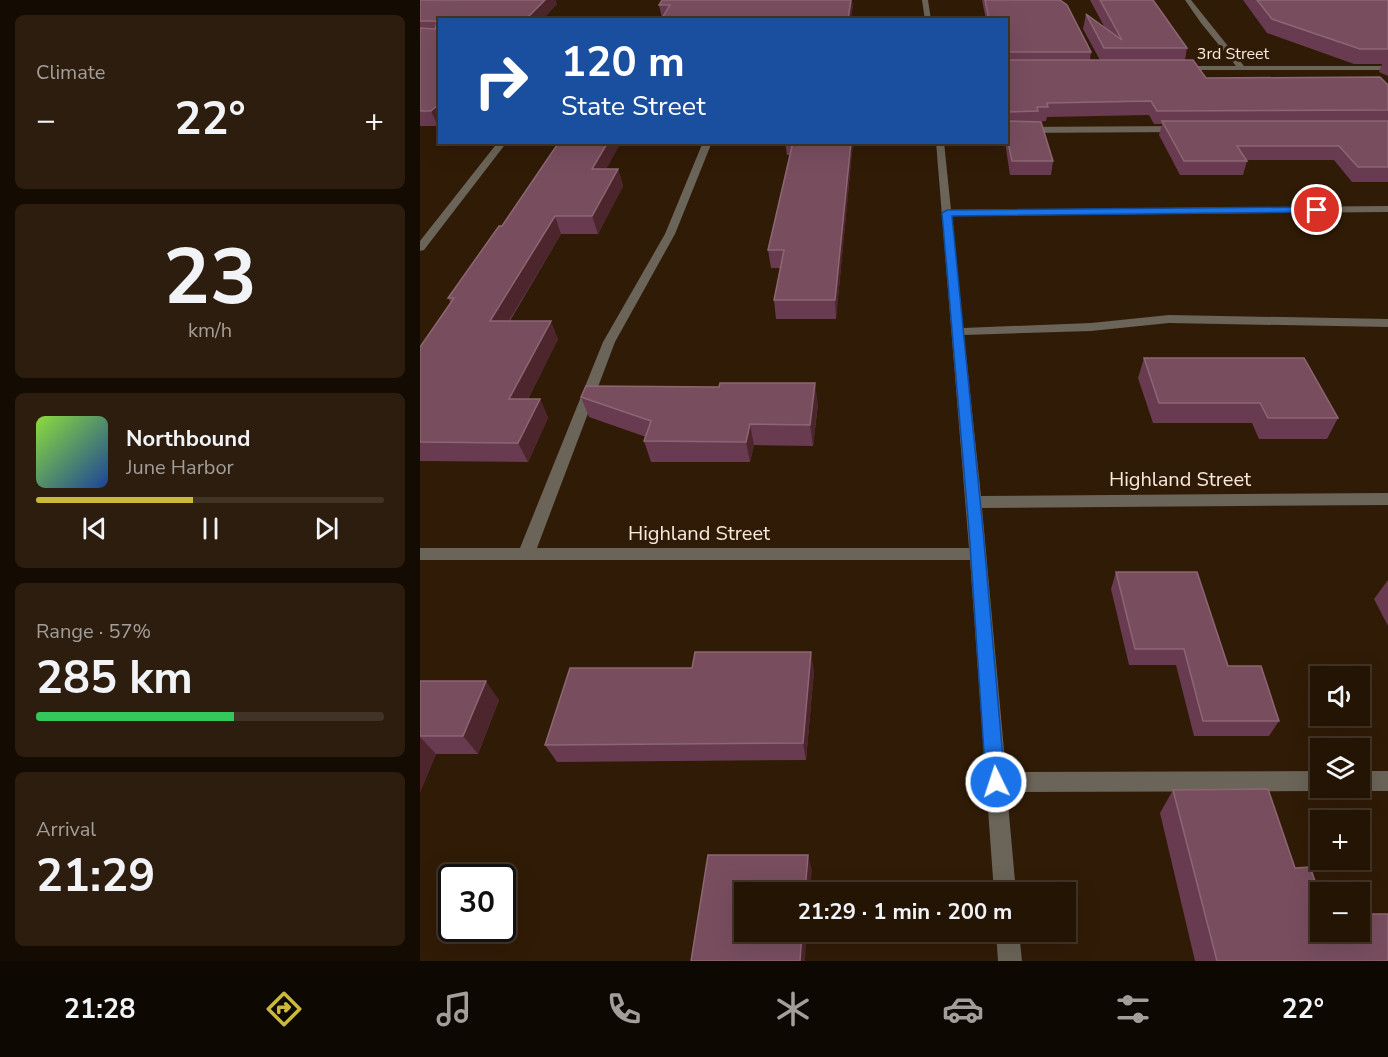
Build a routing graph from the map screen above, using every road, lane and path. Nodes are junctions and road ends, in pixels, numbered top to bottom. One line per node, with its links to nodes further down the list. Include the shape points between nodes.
1 (925, 0): 3 (street)
2 (1188, 0): 4 (street)
3 (928, 18)
4 (1241, 67): 5 (street, 3rd Street); 6 (street, 3rd Street)
5 (1169, 68)
6 (1383, 68): 7 (street)
7 (1388, 76)
8 (1185, 129): 9 (street)
9 (1008, 130)
10 (501, 144): 15 (street)
11 (707, 144): 21 (street, via 670,234 609,342)
12 (940, 144): 14 (street)
13 (1388, 209): 14 (street)
14 (947, 213): 17 (street)
15 (420, 248)
16 (1388, 323): 17 (street, via 1169,320)
17 (957, 332): 19 (street)
18 (1388, 499): 19 (street, Highland Street)
19 (973, 502): 22 (street)
20 (420, 554): 21 (street, Highland Street)
21 (526, 554): 22 (street, Highland Street)
22 (978, 554): 25 (street)
23 (1370, 781): 24 (street)
24 (1388, 781)
25 (996, 782): 26 (street); 27 (street)
26 (1310, 782)
27 (1004, 882)
28 (1009, 942): 29 (street)
29 (1010, 961)

